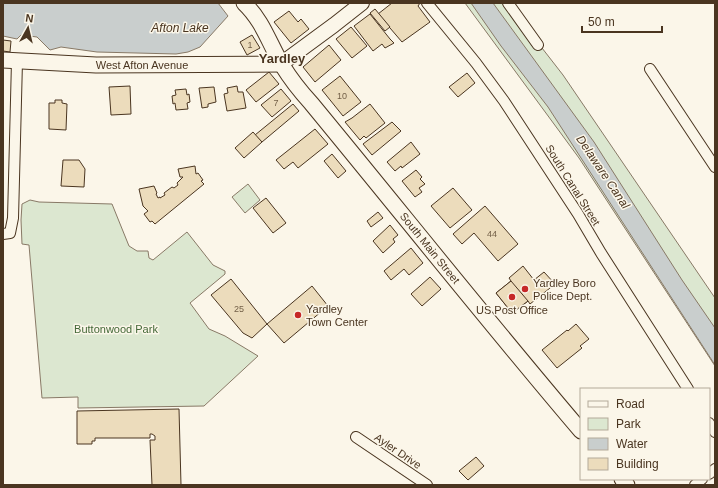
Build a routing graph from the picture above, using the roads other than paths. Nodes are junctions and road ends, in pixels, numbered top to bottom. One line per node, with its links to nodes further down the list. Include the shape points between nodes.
1 (244, 3): 7 (main road, South Main Street, via 263,27)
2 (362, 3): 7 (main road)
3 (427, 3): 11 (street, South Canal Street, via 504,101)
4 (508, 3): 5 (street)
5 (538, 45)
6 (10, 60): 7 (main road, West Afton Avenue, via 96,65); 10 (street, via 13,218 10,233)
7 (281, 64): 12 (main road, South Main Street, via 349,151)
8 (650, 69): 9 (street)
9 (715, 168)
10 (3, 234)
11 (687, 388)
12 (580, 430)
13 (356, 437): 14 (street, Ayler Drive)
14 (427, 485)

